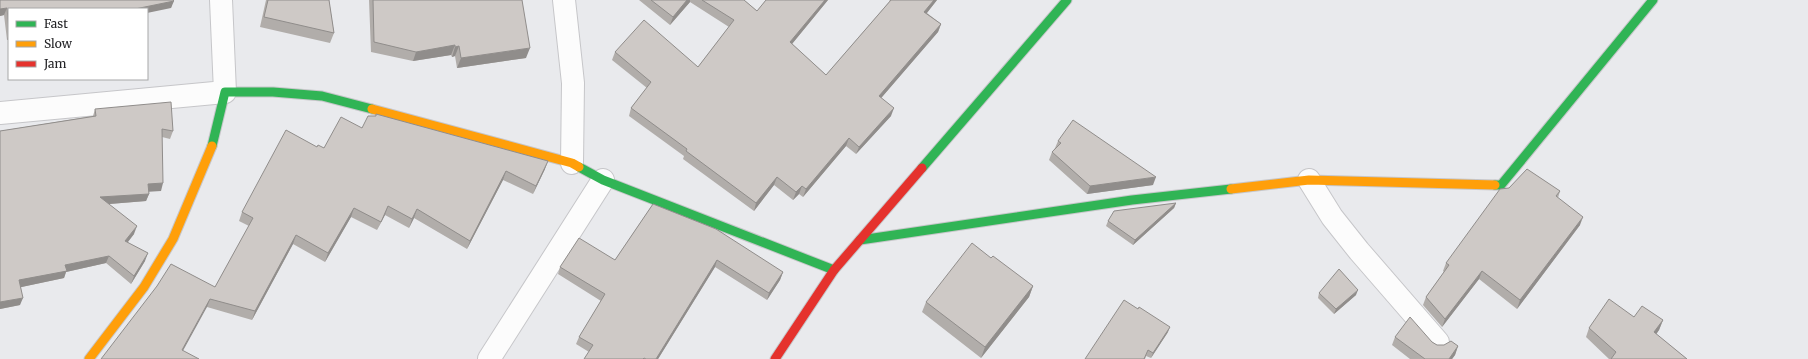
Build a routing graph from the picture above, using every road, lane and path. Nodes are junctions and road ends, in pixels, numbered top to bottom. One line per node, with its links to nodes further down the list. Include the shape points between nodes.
1 (221, 0): 5 (street)
2 (564, 0): 7 (street, via 573,83)
3 (1067, 0): 10 (street)
4 (1653, 0): 9 (street, via 1500,185)
5 (225, 92): 6 (street); 7 (street, via 322,96); 13 (street, via 211,150 172,240 144,287)
6 (0, 113)
7 (572, 163): 8 (street)
8 (603, 180): 11 (street); 14 (street)
9 (1309, 180): 10 (street, via 1132,200); 12 (street, via 1332,218 1354,246)
10 (860, 240): 11 (street)
11 (834, 270): 15 (street)
12 (1438, 342)
13 (89, 359)
14 (489, 359)
15 (775, 359)

